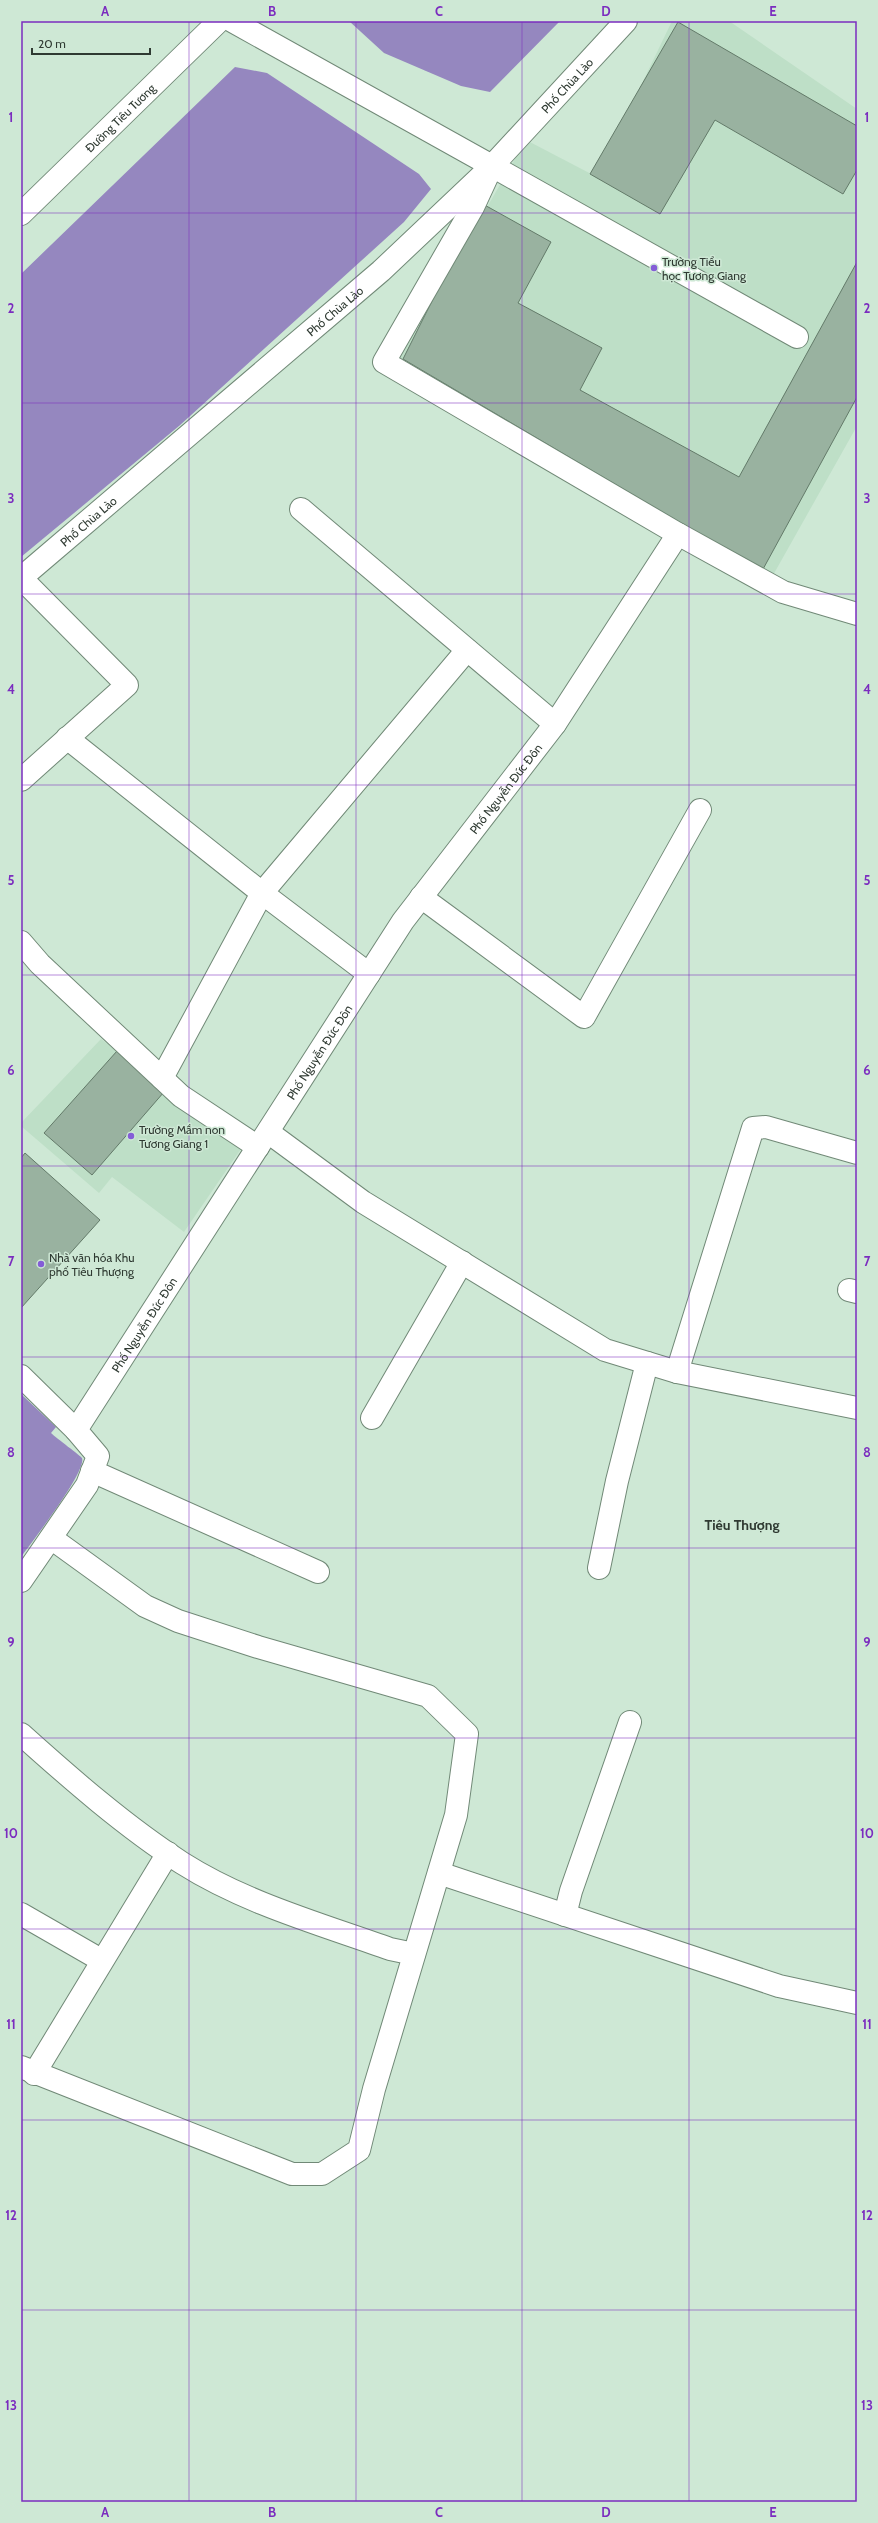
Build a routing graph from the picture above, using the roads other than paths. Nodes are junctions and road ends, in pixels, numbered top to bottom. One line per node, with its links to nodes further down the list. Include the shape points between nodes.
1 (219, 21): 5 (street, Đường Tiêu Tương)
2 (232, 21): 4 (street)
3 (626, 21): 4 (street, Phố Chùa Lào)
4 (492, 166): 6 (street); 8 (street, via 474,207 384,362); 9 (street, Phố Chùa Lào, via 381,271)
5 (21, 214)
6 (797, 337)
7 (301, 509): 11 (street)
8 (678, 534): 10 (street, via 783,592); 12 (street, Phố Nguyễn Đức Đôn)
9 (21, 578): 13 (street, via 127,685)
10 (857, 614)
11 (467, 650): 12 (street); 16 (street)
12 (555, 724): 17 (street, Phố Nguyễn Đức Đôn)
13 (67, 738): 14 (street); 16 (street)
14 (21, 780)
15 (700, 810): 17 (street, via 584,1017)
16 (262, 893): 19 (street); 20 (street)
17 (421, 897): 19 (street, Phố Nguyễn Đức Đôn)
18 (21, 942): 20 (street, via 40,964)
19 (369, 974): 21 (street, Phố Nguyễn Đức Đôn)
20 (162, 1078): 21 (street, via 181,1096)
21 (263, 1139): 23 (street); 29 (street, Phố Nguyễn Đức Đôn)
22 (857, 1153): 25 (street, via 766,1127 753,1128)
23 (462, 1262): 24 (street, via 605,1350); 28 (street)
24 (647, 1363): 25 (street); 32 (street, via 617,1480)
25 (677, 1372): 27 (street)
26 (21, 1376): 29 (street)
27 (857, 1408)
28 (372, 1418)
29 (76, 1430): 30 (street, via 98,1456)
30 (92, 1471): 31 (street, via 87,1485); 33 (street)
31 (51, 1538): 34 (street); 38 (street, via 146,1606 178,1621 428,1696 467,1734 456,1815)
32 (599, 1568)
33 (318, 1572)
34 (21, 1581)
35 (630, 1722): 40 (street)
36 (21, 1734): 37 (street, via 81,1787)
37 (168, 1853): 41 (street, via 183,1864 248,1898 390,1949); 42 (street)
38 (439, 1873): 40 (street); 41 (street)
39 (21, 1914): 42 (street)
40 (565, 1915): 43 (street, via 779,1986)
41 (414, 1954): 44 (street, via 374,2089 359,2150 322,2174 292,2174)
42 (101, 1960): 44 (street)
43 (857, 2003)
44 (28, 2070)

